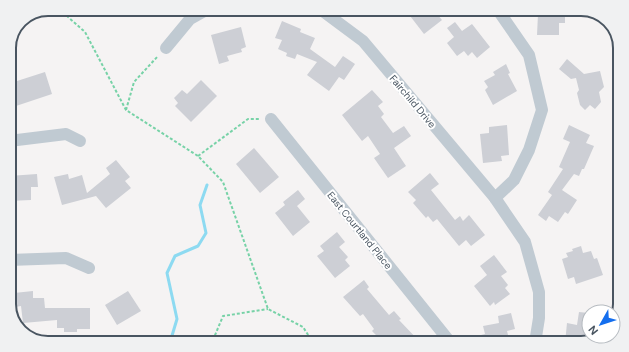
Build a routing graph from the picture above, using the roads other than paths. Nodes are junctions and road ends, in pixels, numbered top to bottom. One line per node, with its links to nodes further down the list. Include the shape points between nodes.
1 (195, 16): 4 (street)
2 (330, 16): 8 (street, Fairchild Drive, via 364,41)
3 (502, 16): 8 (street, via 529,55 542,110 529,150 514,180)
4 (166, 48)
5 (271, 119): 11 (street, East Courtland Place)
6 (16, 140): 7 (street, via 66,134)
7 (80, 141)
8 (495, 198): 12 (street, Fairchild Drive, via 525,242 539,292)
9 (16, 260): 10 (street, via 66,258)
10 (89, 268)
11 (445, 336)
12 (536, 336)

